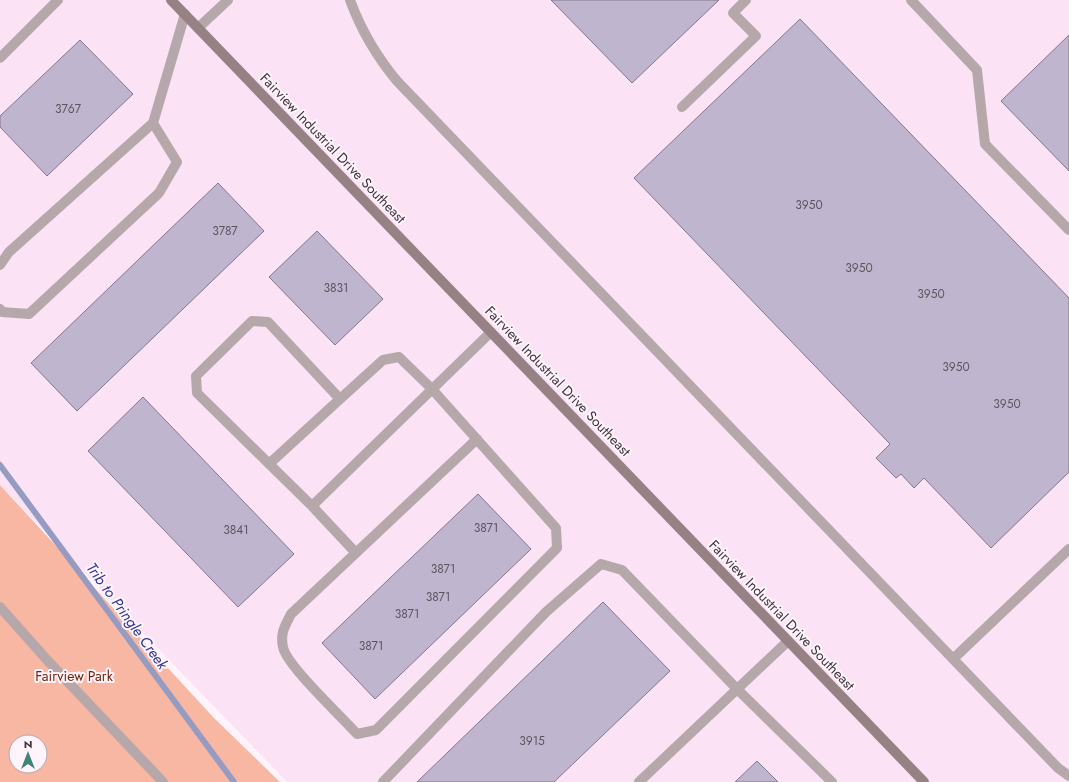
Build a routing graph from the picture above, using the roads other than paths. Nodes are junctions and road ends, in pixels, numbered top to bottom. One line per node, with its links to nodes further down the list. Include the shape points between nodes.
1 (58, 0): 9 (street)
2 (171, 0): 7 (main road, Fairview Industrial Drive Southeast)
3 (228, 0): 8 (street)
4 (350, 0): 25 (street, via 375,51 397,81)
5 (746, 0): 10 (street, via 734,13 756,36)
6 (911, 0): 12 (street, via 977,70 985,144)
7 (185, 14): 8 (main road, Fairview Industrial Drive Southeast); 11 (street)
8 (198, 28): 15 (main road, Fairview Industrial Drive Southeast)
9 (0, 58)
10 (682, 107)
11 (153, 123): 13 (street, via 10,252); 14 (street, via 177,162 159,193 29,314)
12 (1069, 230)
13 (0, 265)
14 (0, 310)
15 (491, 332): 16 (street); 24 (main road, Fairview Industrial Drive Southeast)
16 (432, 389): 17 (street, via 399,357 384,360); 18 (street); 20 (street)
17 (340, 399): 19 (street); 19 (street, via 268,322 252,321 196,376 197,393)
18 (477, 439): 22 (street); 22 (street, via 556,528 557,548 376,730 357,734 292,665 283,648 282,631 291,614)
19 (269, 464): 20 (street)
20 (312, 506): 22 (street)
21 (1069, 549): 25 (street)
22 (356, 553)
23 (0, 606): 28 (street, via 48,661)
24 (788, 641): 26 (street); 32 (main road, Fairview Industrial Drive Southeast)
25 (953, 659): 27 (street, via 1058,768)
26 (737, 689): 29 (street, via 622,570 601,564 546,612); 30 (street); 31 (street)
27 (1069, 776)
28 (163, 782)
29 (383, 782)
30 (640, 782)
31 (832, 782)
32 (924, 782)

